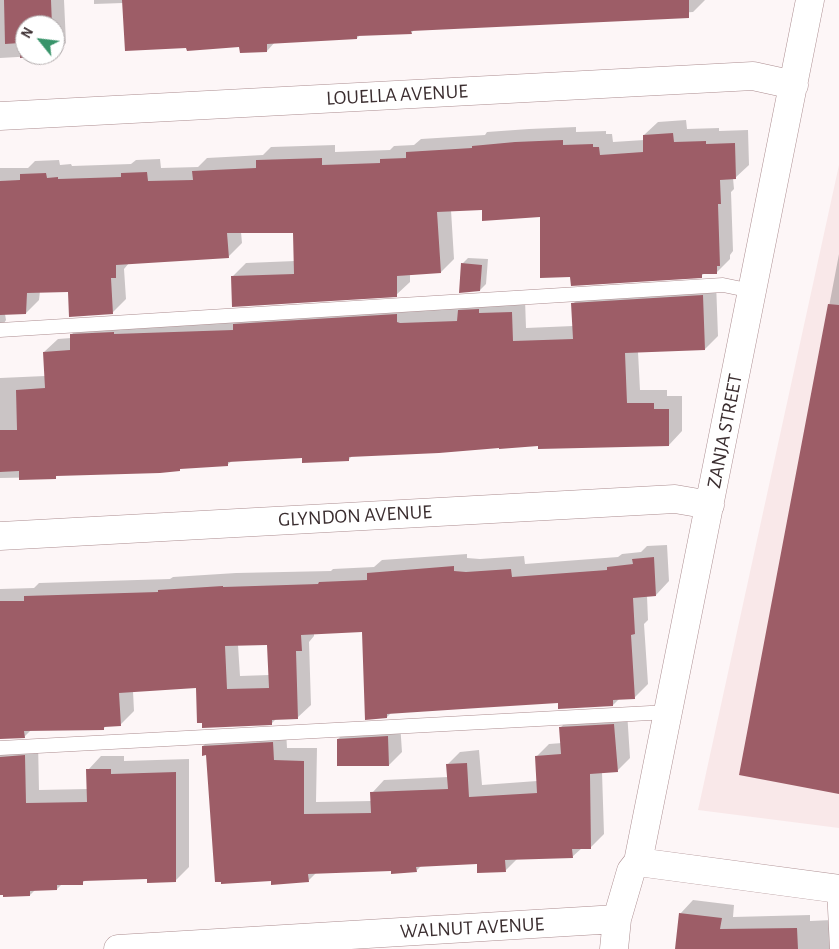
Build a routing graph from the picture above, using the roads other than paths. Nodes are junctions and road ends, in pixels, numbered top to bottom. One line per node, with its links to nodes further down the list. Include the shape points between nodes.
1 (810, 0): 2 (street, ZANJA STREET)
2 (794, 85): 3 (street, LOUELLA AVENUE, via 753,76); 4 (street, ZANJA STREET)
3 (0, 116)
4 (752, 291): 5 (lane, via 723,285); 6 (street, ZANJA STREET)
5 (0, 330)
6 (710, 505): 7 (street, GLYNDON AVENUE, via 675,498); 8 (street, ZANJA STREET)
7 (0, 536)
8 (669, 712): 9 (lane); 10 (street, ZANJA STREET)
9 (0, 748)
10 (638, 862): 11 (street); 12 (street, ZANJA STREET, via 631,871); 15 (street, ZANJA STREET, via 644,874)
11 (837, 888): 16 (lane)
12 (617, 919): 13 (street, WALNUT AVENUE); 14 (street, ZANJA STREET)
13 (118, 949)
14 (614, 949)
15 (632, 949)
16 (838, 949)

